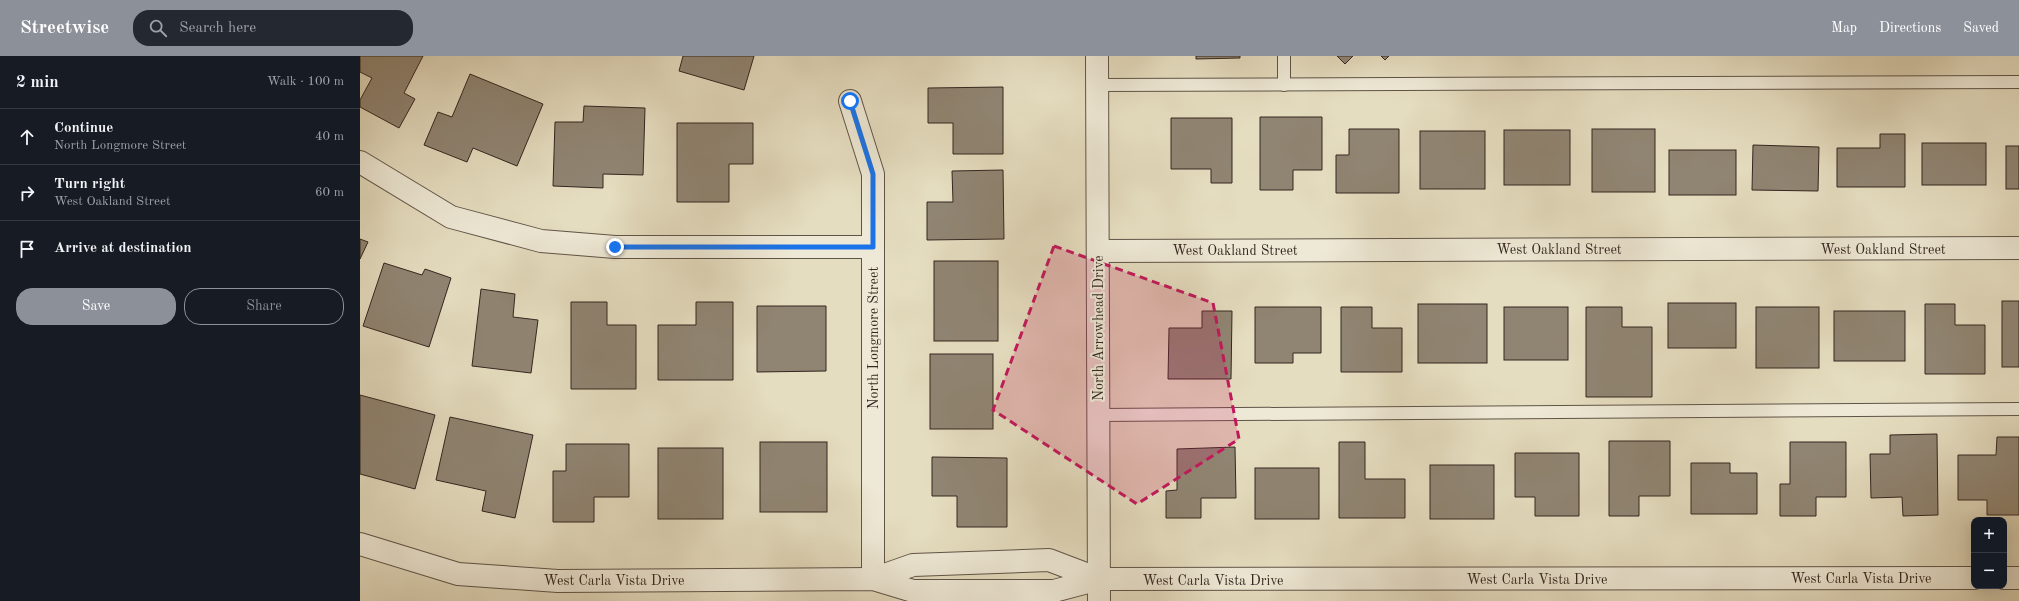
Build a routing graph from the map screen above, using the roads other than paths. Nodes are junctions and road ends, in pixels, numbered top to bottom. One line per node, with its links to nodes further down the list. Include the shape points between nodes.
1 (1097, 56): 4 (street, North Arrowhead Drive)
2 (1284, 56): 5 (lane)
3 (2019, 82): 5 (lane)
4 (1097, 85): 5 (lane); 10 (street, North Arrowhead Drive)
5 (1284, 85)
6 (850, 101): 8 (street, North Longmore Street, via 873,174)
7 (360, 162): 8 (street, via 451,217 541,240 615,247)
8 (873, 247): 17 (street, North Longmore Street)
9 (2019, 248): 10 (street, West Oakland Street)
10 (1098, 251): 12 (street, North Arrowhead Drive)
11 (2019, 410): 12 (lane)
12 (1099, 415): 18 (street, North Arrowhead Drive)
13 (360, 544): 17 (street, West Carla Vista Drive, via 458,574 512,578 558,581)
14 (1971, 578): 18 (street, West Carla Vista Drive)
15 (2007, 578): 16 (street)
16 (2019, 578)
17 (873, 579): 18 (street, West Carla Vista Drive, via 913,592 1054,592); 18 (street, West Carla Vista Drive, via 913,565 1050,560)
18 (1099, 579): 19 (street, North Arrowhead Drive)
19 (1099, 601)

